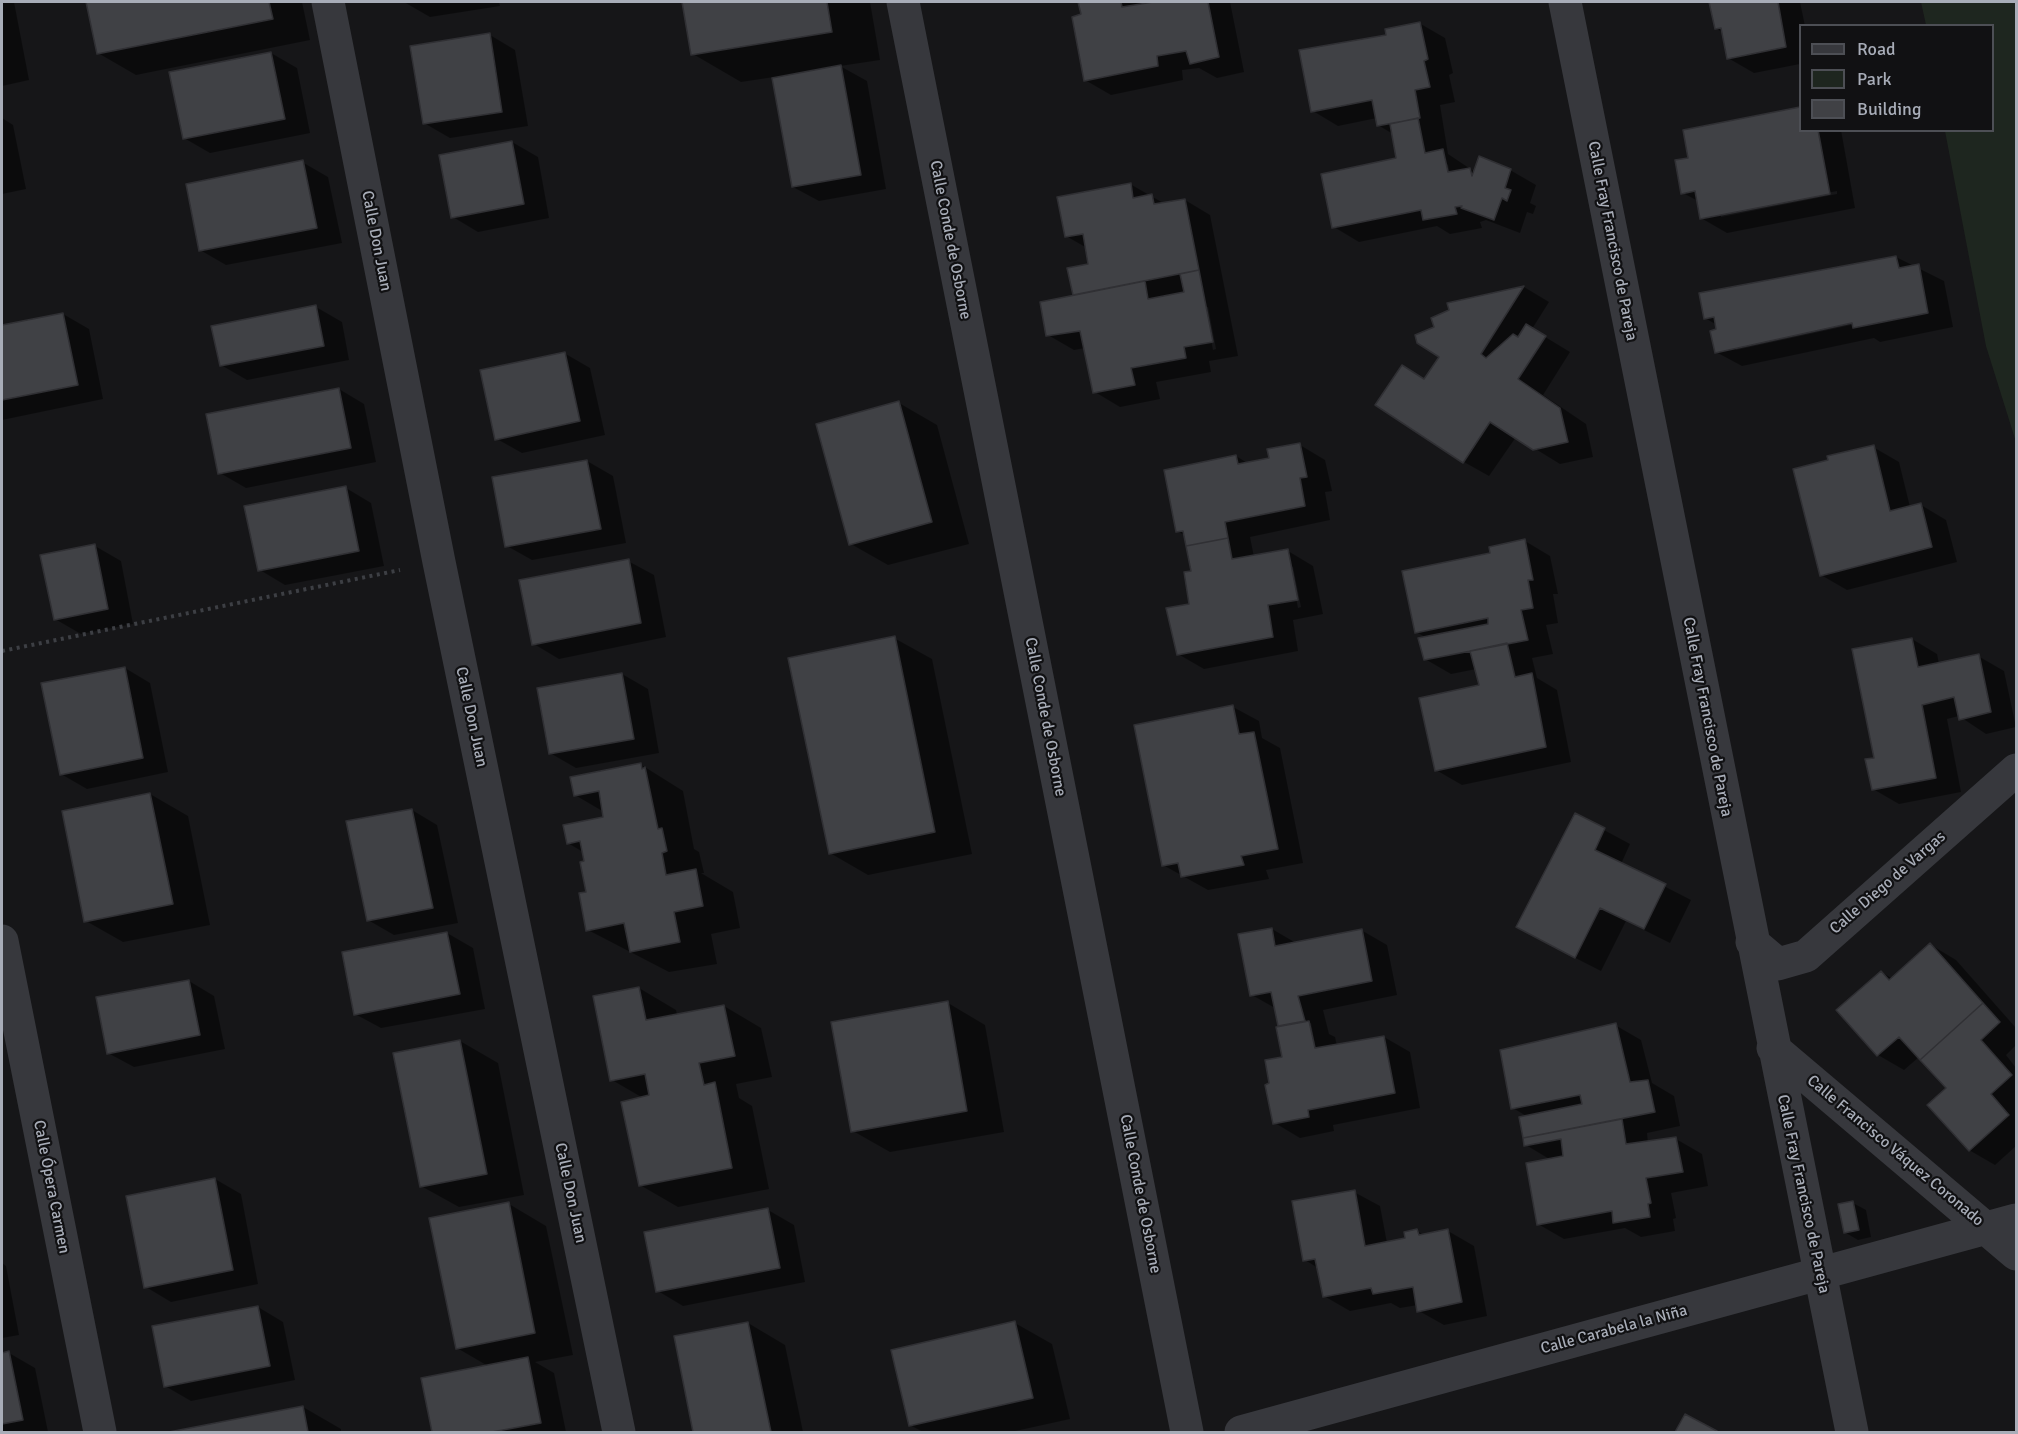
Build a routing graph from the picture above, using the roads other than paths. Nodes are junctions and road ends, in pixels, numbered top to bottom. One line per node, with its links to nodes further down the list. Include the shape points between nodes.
1 (328, 2): 12 (street, Calle Don Juan)
2 (903, 2): 13 (street, Calle Conde de Osborne)
3 (1565, 2): 6 (street, Calle Fray Francisco de Pareja)
4 (2016, 770): 6 (street, Calle Diego de Vargas, via 1806,956 1778,964)
5 (2, 942): 11 (street, Calle Ópera Carmen)
6 (1752, 942): 7 (street, Calle Fray Francisco de Pareja)
7 (1773, 1048): 8 (street, Calle Francisco Váquez Coronado); 10 (street, Calle Fray Francisco de Pareja)
8 (2002, 1224): 9 (street, Calle Francisco Váquez Coronado); 10 (street, Calle Carabela la Niña)
9 (2016, 1254)
10 (1820, 1274): 14 (street, Calle Carabela la Niña); 15 (street, Calle Fray Francisco de Pareja)
11 (100, 1432)
12 (619, 1432)
13 (1187, 1432)
14 (1241, 1432)
15 (1852, 1432)

